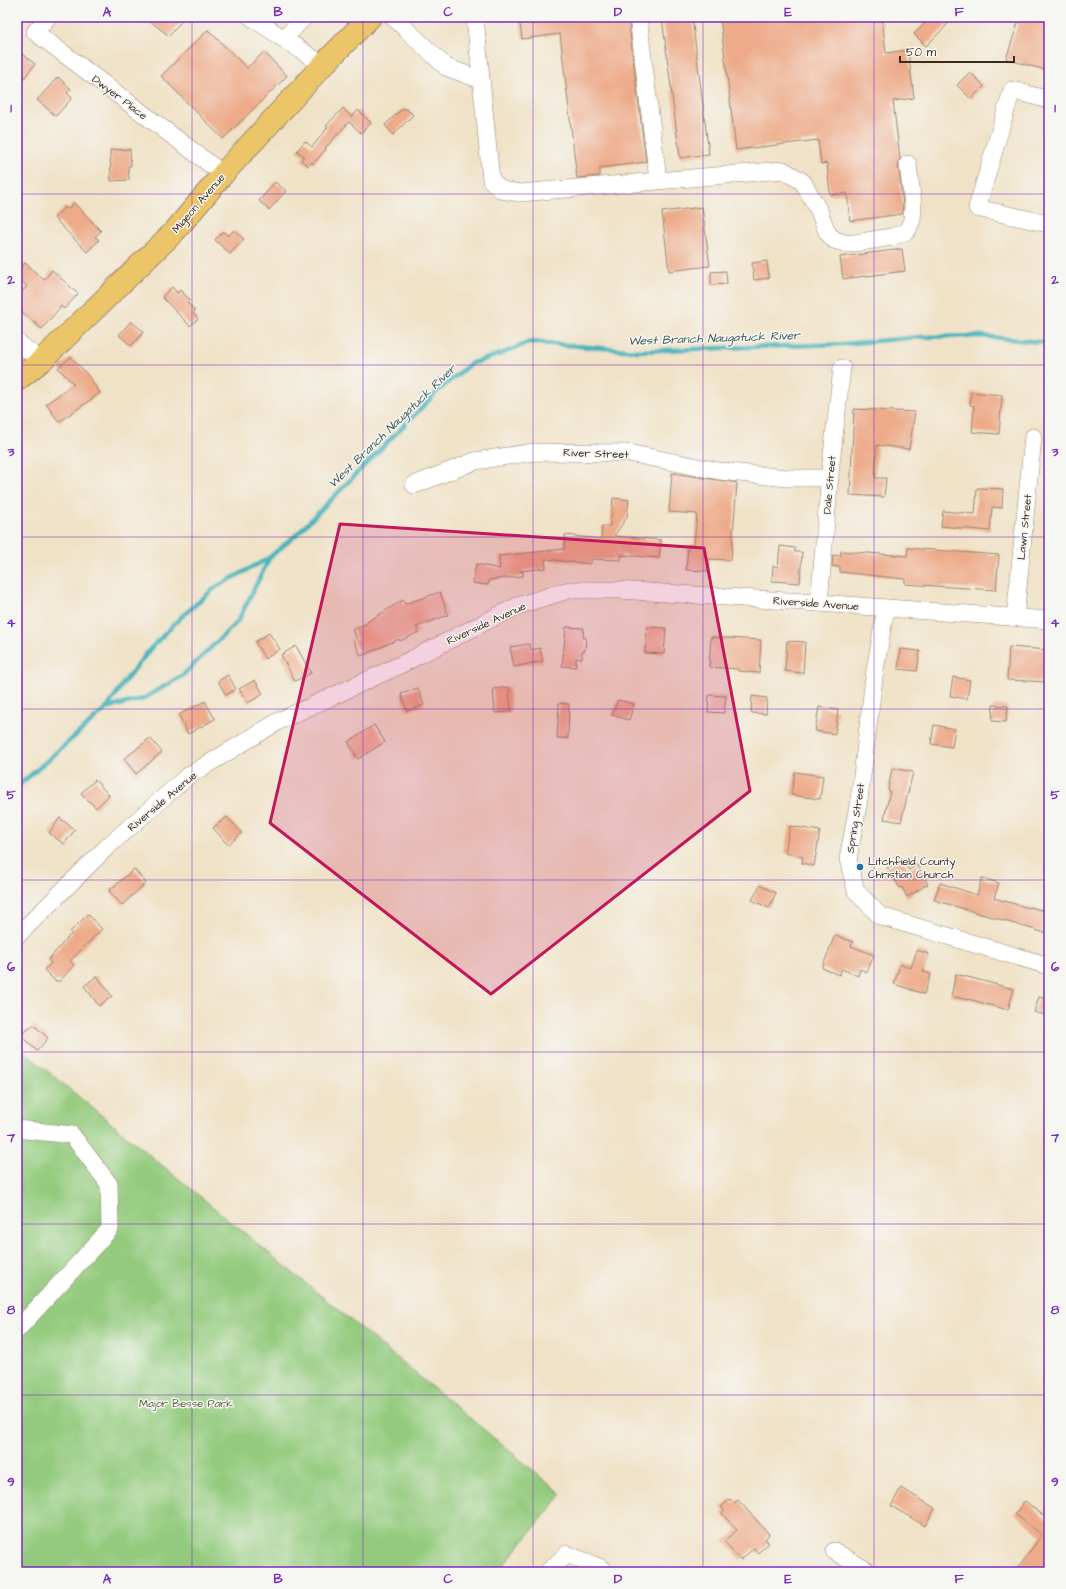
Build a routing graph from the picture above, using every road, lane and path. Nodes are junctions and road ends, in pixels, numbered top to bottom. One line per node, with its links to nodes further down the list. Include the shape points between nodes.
1 (48, 17): 13 (street, Dwyer Place, via 35,32)
2 (251, 17): 8 (street)
3 (304, 17): 8 (street)
4 (370, 17): 9 (main road, Migeon Avenue)
5 (393, 17): 10 (street, via 446,67)
6 (475, 17): 10 (street)
7 (638, 17): 14 (street)
8 (284, 39): 9 (street)
9 (323, 65): 13 (main road, Migeon Avenue)
10 (481, 80): 14 (street, via 491,180 501,190 520,192)
11 (1049, 100): 15 (street, via 1012,90 977,208)
12 (908, 164): 14 (street, via 913,205 912,220 907,231 892,237 848,244 834,240 827,232 803,182 783,170)
13 (222, 174): 17 (main road, Migeon Avenue, via 174,232)
14 (658, 180)
15 (1049, 224)
16 (17, 342): 17 (street)
17 (41, 361): 19 (main road, Migeon Avenue)
18 (842, 368): 21 (street, Dale Street)
19 (17, 380)
20 (1033, 437): 25 (street, Lawn Street)
21 (830, 478): 22 (street, River Street, via 787,478 719,471 628,453 534,452 475,462); 23 (street, Dale Street)
22 (414, 485)
23 (819, 603): 24 (street, Riverside Avenue); 27 (street, Riverside Avenue, via 618,590 569,590 517,606 398,666 279,721 188,776 107,847)
24 (886, 608): 25 (street, Riverside Avenue); 28 (street, Spring Street, via 848,859 856,891 880,916)
25 (1015, 618): 26 (street, Riverside Avenue)
26 (1049, 620)
27 (17, 936)
28 (1049, 966)
29 (17, 1129): 30 (street, via 72,1135 109,1184 110,1229)
30 (17, 1330)
31 (834, 1551): 34 (street)
32 (548, 1572): 33 (street, via 567,1554)
33 (605, 1572)
34 (869, 1572)

